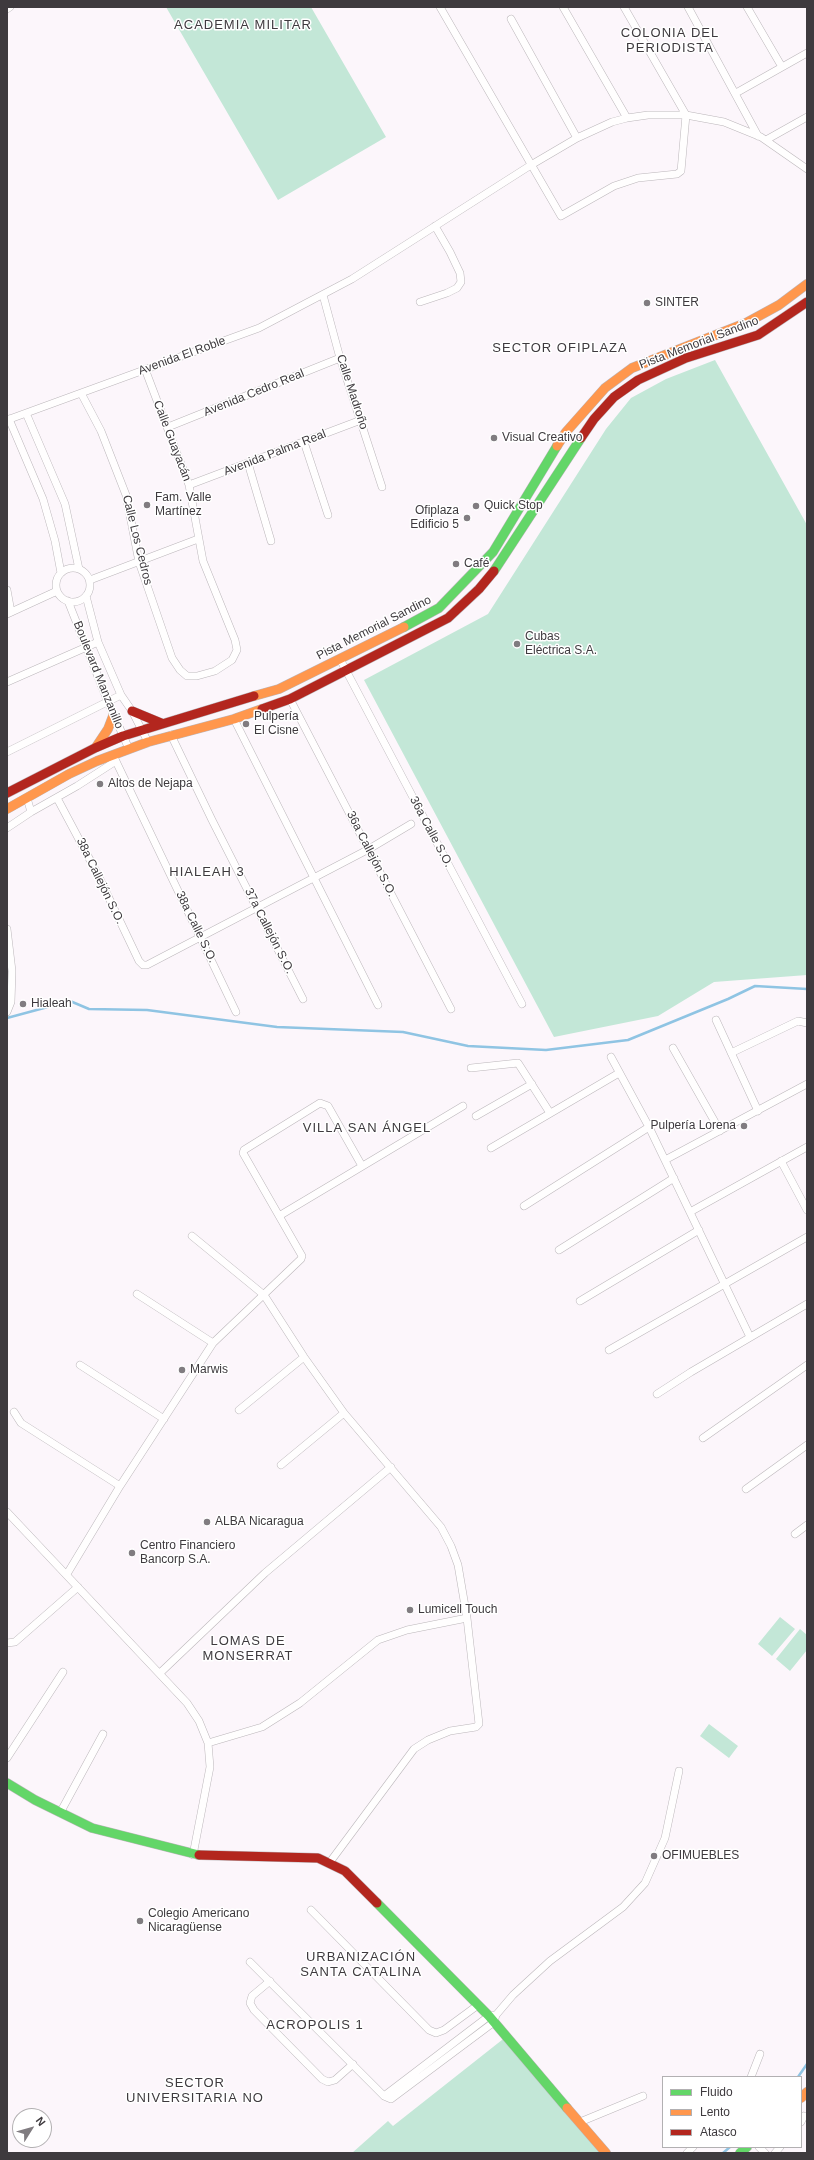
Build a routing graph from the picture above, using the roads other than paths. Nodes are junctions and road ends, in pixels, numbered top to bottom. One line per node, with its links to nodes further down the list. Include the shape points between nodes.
1 (10, 7): 7 (street)
2 (440, 7): 20 (street)
3 (563, 7): 14 (street)
4 (624, 7): 12 (street)
5 (688, 7): 11 (street)
6 (747, 7): 10 (street)
7 (7, 9)
8 (511, 19): 18 (street)
9 (807, 53): 10 (street)
10 (782, 68): 11 (street)
11 (736, 94): 15 (street)
12 (686, 115): 14 (street, Avenida El Roble); 16 (street, Avenida El Roble, via 724,122); 20 (street, via 680,173 646,176 620,184 561,216)
13 (807, 116): 19 (street)
14 (627, 118): 18 (street, Avenida El Roble)
15 (750, 121): 16 (street, via 750,127); 17 (street)
16 (744, 129): 17 (street, Avenida El Roble)
17 (758, 136): 19 (street, Avenida El Roble)
18 (577, 138): 20 (street, Avenida El Roble)
19 (766, 140): 21 (street, Avenida El Roble)
20 (531, 164): 22 (street, Avenida El Roble)
21 (807, 169)
22 (435, 226): 24 (street, Avenida El Roble); 25 (street, via 454,259 461,282 448,293)
23 (807, 284): 37 (main road, Pista Memorial Sandino, via 779,305 746,323 632,368 605,388 566,432)
24 (323, 295): 27 (street, Calle Madroño); 28 (street, Avenida El Roble, via 259,328)
25 (420, 302)
26 (807, 302): 35 (main road, Pista Memorial Sandino, via 758,335 686,358 638,380 609,402)
27 (340, 358): 32 (street, Calle Madroño); 33 (street, Avenida Cedro Real)
28 (145, 369): 29 (street, Avenida El Roble); 33 (street, Calle Guayacán)
29 (81, 393): 30 (street, Avenida El Roble); 44 (street, Calle Los Cedros, via 101,431 126,495)
30 (26, 414): 31 (street, Avenida El Roble); 45 (street, via 64,504)
31 (8, 420): 46 (street, via 43,499)
32 (361, 420): 34 (street, Avenida Palma Real); 39 (street, Calle Madroño)
33 (168, 427): 38 (street, Calle Guayacán)
34 (304, 442): 36 (street, Avenida Palma Real); 41 (street)
35 (573, 449): 37 (main road, via 564,455 551,472); 40 (main road, Pista Memorial Sandino)
36 (248, 463): 38 (street, Avenida Palma Real); 43 (street)
37 (540, 475): 40 (main road, via 543,486 532,505); 56 (main road, Pista Memorial Sandino, via 492,552 440,608)
38 (189, 485): 42 (street, Calle Guayacán)
39 (382, 487)
40 (532, 513): 57 (main road, Pista Memorial Sandino, via 501,562 479,589 448,618)
41 (328, 515)
42 (198, 539): 44 (street); 55 (street, Calle Guayacán, via 203,561)
43 (271, 541)
44 (139, 562): 47 (street); 55 (street, Calle Los Cedros, via 172,658 180,670 188,676 215,671 232,660)
45 (79, 569): 46 (street, via 69,568); 47 (street)
46 (61, 573): 49 (street, via 56,582)
47 (90, 580): 50 (street)
48 (7, 590): 52 (street)
49 (57, 591): 51 (street); 52 (street)
50 (86, 596): 51 (street, via 78,602); 53 (street, Boulevard Manzanillo)
51 (68, 601): 54 (street, Boulevard Manzanillo)
52 (9, 613)
53 (98, 642): 54 (street); 59 (street, Boulevard Manzanillo)
54 (86, 649): 58 (street); 61 (street, Boulevard Manzanillo)
55 (237, 650)
56 (340, 660): 57 (street, 36a Calle S.O.); 65 (main road, Pista Memorial Sandino, via 280,689)
57 (346, 671): 60 (main road, Pista Memorial Sandino); 88 (street, 36a Calle S.O.)
58 (7, 682)
59 (121, 695): 61 (street); 62 (street, Boulevard Manzanillo)
60 (290, 699): 64 (main road, Pista Memorial Sandino); 82 (street, 36a Callejón S.O.)
61 (108, 702): 63 (street, Boulevard Manzanillo); 72 (street)
62 (132, 711): 65 (main road); 66 (street, Boulevard Manzanillo)
63 (113, 716): 68 (street, Boulevard Manzanillo); 70 (main road, via 108,729)
64 (234, 719): 67 (main road, Pista Memorial Sandino); 83 (street)
65 (161, 724): 66 (main road, Pista Memorial Sandino)
66 (142, 730): 68 (main road, Pista Memorial Sandino); 69 (street, Boulevard Manzanillo)
67 (171, 735): 69 (main road, Pista Memorial Sandino); 84 (street, 37a Callejón S.O.)
68 (123, 736): 70 (main road, Pista Memorial Sandino); 71 (street, Boulevard Manzanillo)
69 (148, 742): 71 (main road, Pista Memorial Sandino)
70 (95, 748): 74 (main road, Pista Memorial Sandino)
71 (129, 749): 73 (main road, Pista Memorial Sandino)
72 (7, 752)
73 (114, 758): 76 (main road, Pista Memorial Sandino, via 69,774); 77 (street); 86 (street, 38a Calle S.O.)
74 (55, 768): 75 (main road, Pista Memorial Sandino); 76 (main road, via 47,778 28,789)
75 (7, 793)
76 (27, 798): 78 (main road, Pista Memorial Sandino); 79 (street)
77 (57, 798): 79 (street); 86 (street, 38a Callejón S.O., via 143,965)
78 (7, 809)
79 (31, 812): 81 (street)
80 (411, 824): 82 (street)
81 (7, 828)
82 (369, 849): 83 (street); 90 (street, 36a Callejón S.O.)
83 (315, 877): 84 (street); 89 (street)
84 (256, 907): 86 (street); 87 (street, 37a Callejón S.O.)
85 (7, 929): 91 (street, via 12,971 11,1002)
86 (201, 937): 92 (street, 38a Calle S.O.)
87 (303, 999)
88 (522, 1004)
89 (378, 1005)
90 (451, 1009)
91 (7, 1012)
92 (236, 1012)
93 (716, 1020): 96 (street)
94 (806, 1022): 96 (street, via 798,1021)
95 (673, 1048): 107 (street)
96 (731, 1053): 103 (street)
97 (611, 1057): 99 (street)
98 (471, 1068): 100 (street, via 518,1063)
99 (619, 1073): 104 (street); 106 (street)
100 (532, 1084): 104 (street); 105 (street)
101 (807, 1084): 103 (street)
102 (463, 1106): 112 (street)
103 (758, 1111): 107 (street)
104 (550, 1113): 109 (street)
105 (476, 1116)
106 (649, 1127): 110 (street); 114 (street)
107 (720, 1131): 110 (street)
108 (807, 1146): 111 (street)
109 (491, 1148)
110 (665, 1160): 113 (street)
111 (781, 1161): 115 (street); 116 (street)
112 (362, 1166): 117 (street); 117 (street, via 328,1106 317,1104 244,1150 243,1153)
113 (674, 1178): 116 (street); 121 (street)
114 (524, 1206)
115 (807, 1210)
116 (690, 1212): 118 (street)
117 (279, 1216): 124 (street, via 302,1256)
118 (699, 1230): 122 (street); 125 (street)
119 (192, 1236): 124 (street)
120 (807, 1237): 122 (street)
121 (558, 1250)
122 (724, 1283): 127 (street); 129 (street)
123 (137, 1294): 128 (street)
124 (264, 1295): 128 (street); 130 (street)
125 (580, 1301)
126 (807, 1304): 127 (street)
127 (750, 1337): 133 (street)
128 (213, 1343): 137 (street)
129 (609, 1350)
130 (304, 1357): 134 (street); 136 (street)
131 (807, 1365): 138 (street)
132 (80, 1366): 137 (street)
133 (657, 1394)
134 (239, 1410)
135 (14, 1412): 142 (street, via 21,1423)
136 (344, 1413): 140 (street); 141 (street)
137 (164, 1419): 142 (street)
138 (703, 1438)
139 (807, 1445): 143 (street)
140 (282, 1465)
141 (390, 1467): 149 (street, via 441,1527 451,1546 458,1565); 152 (street, via 265,1573)
142 (120, 1486): 147 (street)
143 (746, 1489)
144 (7, 1512): 147 (street)
145 (807, 1525): 146 (street)
146 (795, 1534)
147 (67, 1574): 148 (street)
148 (78, 1587): 150 (street, via 15,1642); 152 (street)
149 (467, 1618): 154 (street, via 407,1630 378,1640 300,1703 262,1727); 160 (street, via 479,1724 476,1727 445,1733 414,1749)
150 (7, 1643)
151 (63, 1672): 155 (street)
152 (160, 1673): 154 (street, via 187,1703 199,1721)
153 (103, 1734): 158 (street)
154 (208, 1743): 159 (street, via 210,1767)
155 (7, 1758)
156 (679, 1771): 165 (street, via 665,1838 645,1883 623,1907 550,1961 513,1995)
157 (7, 1783): 158 (main road)
158 (60, 1813): 159 (main road, via 92,1828)
159 (193, 1855): 160 (main road, via 318,1858)
160 (330, 1862): 164 (main road, via 345,1871)
161 (311, 1910): 164 (street, via 429,2030 436,2033 444,2030)
162 (250, 1962): 163 (street)
163 (270, 1980): 167 (street); 167 (street, via 252,1996 250,2003 254,2010 328,2082 335,2080)
164 (478, 2005): 165 (main road)
165 (493, 2018): 167 (street, via 384,2096); 170 (main road)
166 (760, 2054): 168 (street)
167 (352, 2064)
168 (751, 2076)
169 (643, 2096): 170 (street)
170 (580, 2122): 171 (main road)
171 (606, 2153)

